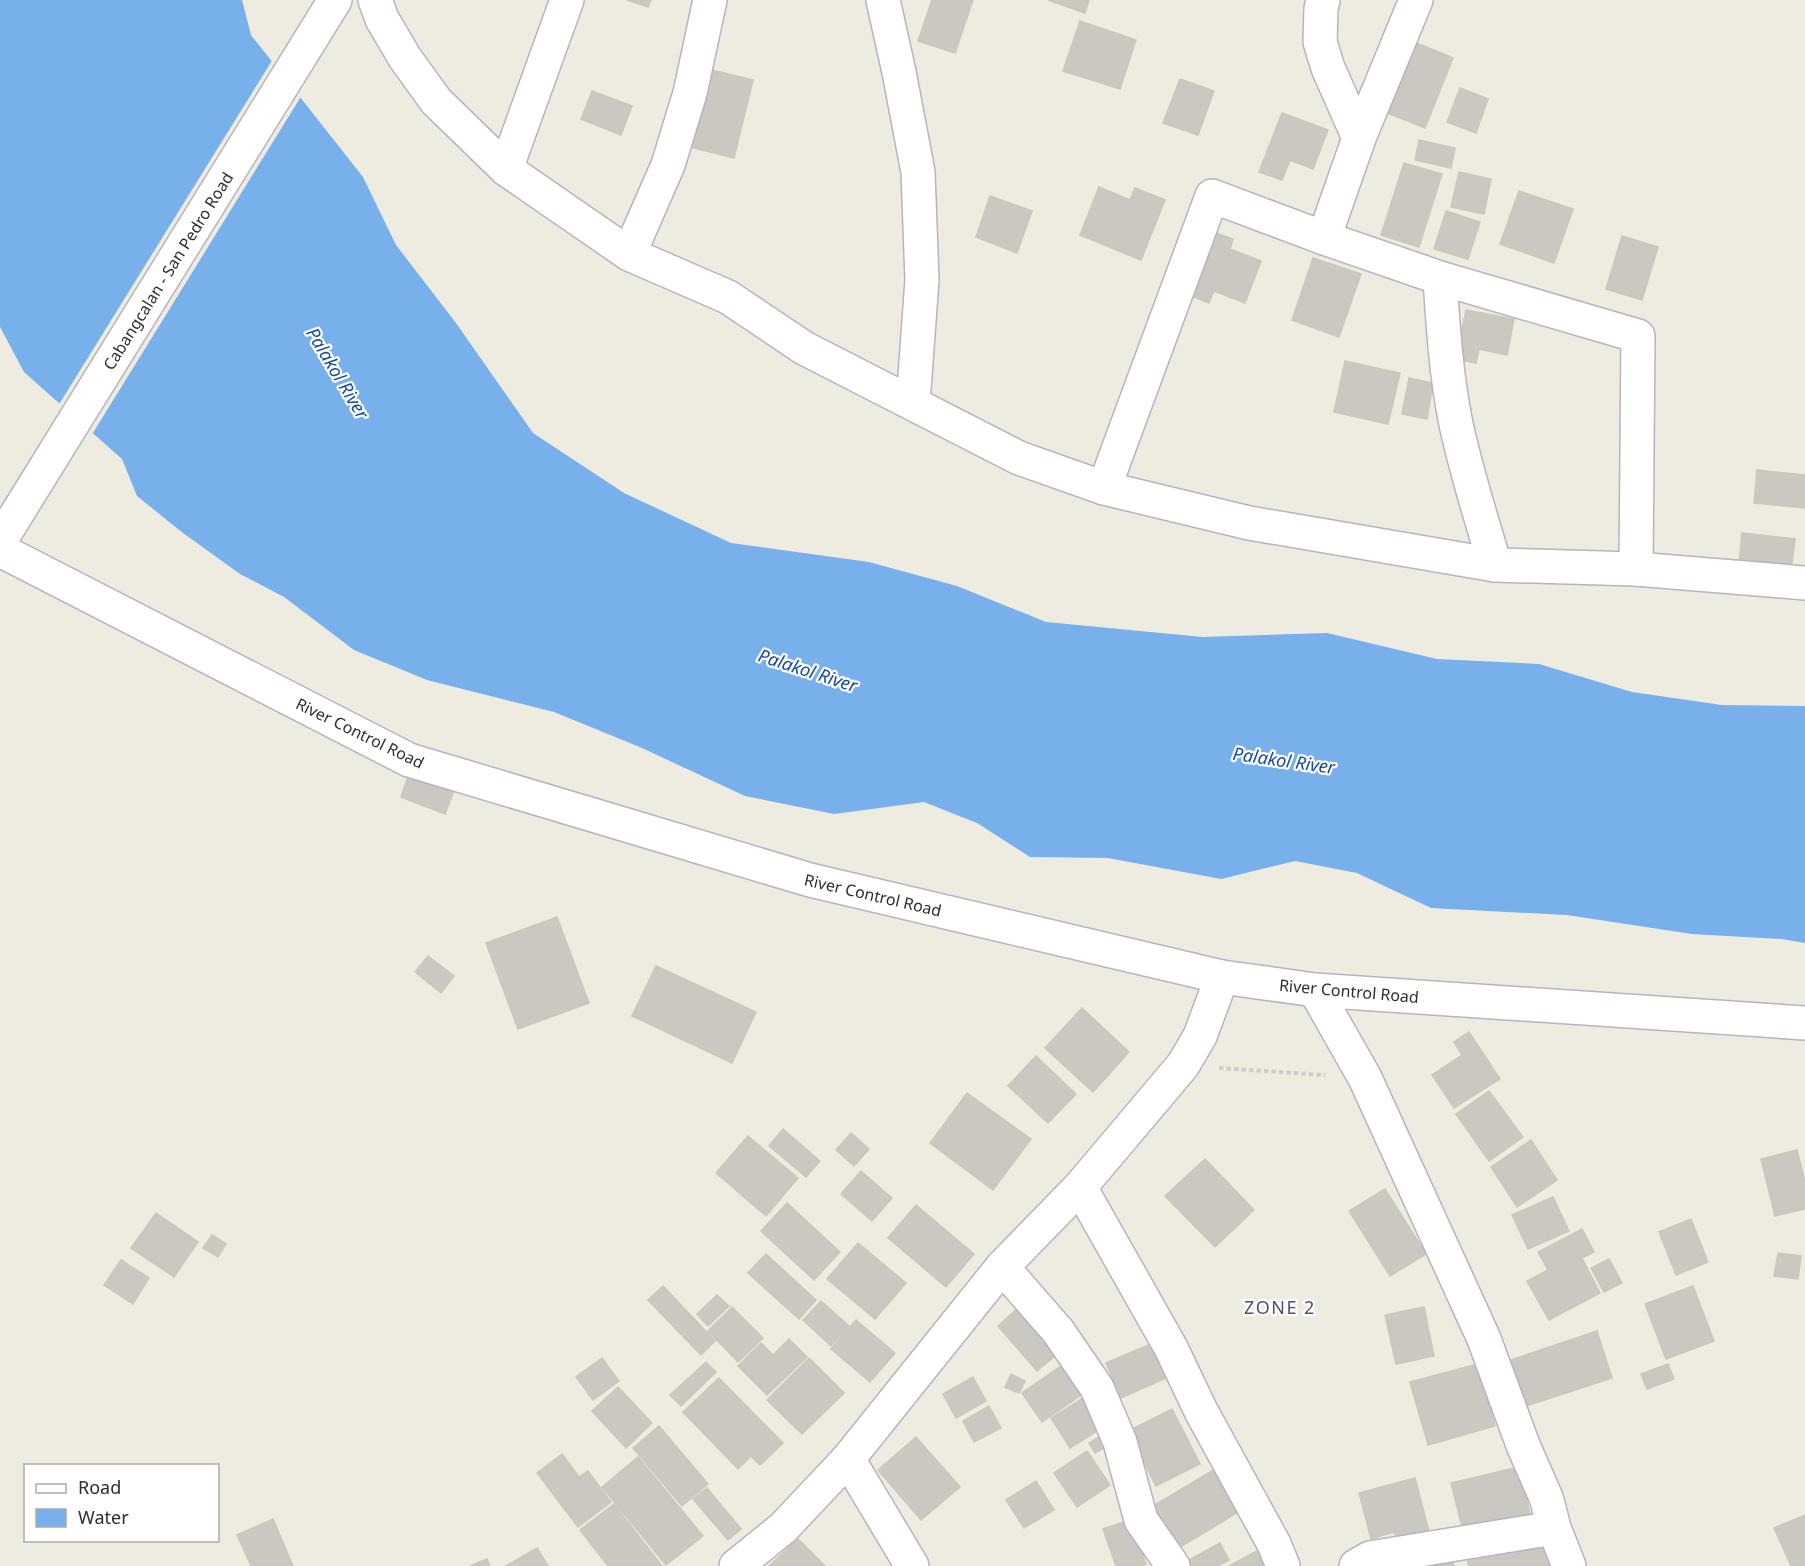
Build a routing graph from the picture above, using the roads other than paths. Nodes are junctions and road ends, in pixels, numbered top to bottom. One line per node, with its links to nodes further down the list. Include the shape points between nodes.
1 (375, 0): 9 (street, via 405,58 436,101)
2 (567, 0): 9 (street)
3 (710, 0): 11 (street, via 690,93 668,165)
4 (883, 0): 13 (street, via 918,172 922,280)
5 (1323, 0): 8 (street, via 1320,42)
6 (1416, 0): 8 (street)
7 (332, 6): 15 (street, Cabangcalan - San Pedro Road)
8 (1359, 138): 10 (street)
9 (506, 169): 11 (street)
10 (1324, 238): 12 (street); 14 (street, via 1212,196)
11 (629, 254): 13 (street, via 728,297 804,348)
12 (1440, 278): 17 (street, via 1445,353 1456,424); 18 (street, via 1638,336)
13 (913, 403): 14 (street, via 1019,458)
14 (1104, 488): 17 (street, via 1249,523)
15 (7, 530)
16 (0, 550): 20 (street, River Control Road, via 409,760 810,880)
17 (1495, 565): 18 (street)
18 (1636, 568): 19 (street)
19 (1805, 583)
20 (1222, 977): 21 (street, River Control Road); 23 (street, via 1200,1036 1183,1065)
21 (1315, 990): 22 (street, River Control Road); 26 (street, via 1365,1078 1484,1339 1547,1500)
22 (1805, 1023)
23 (1080, 1187): 24 (street); 30 (street, via 1171,1348)
24 (1002, 1267): 25 (street); 29 (street, via 1058,1331 1097,1388 1120,1442 1141,1520)
25 (849, 1459): 27 (street, via 783,1528); 28 (street)
26 (1554, 1528): 31 (street, via 1370,1558); 32 (street)
27 (736, 1566)
28 (912, 1566)
29 (1173, 1566)
30 (1282, 1566)
31 (1356, 1566)
32 (1569, 1566)

